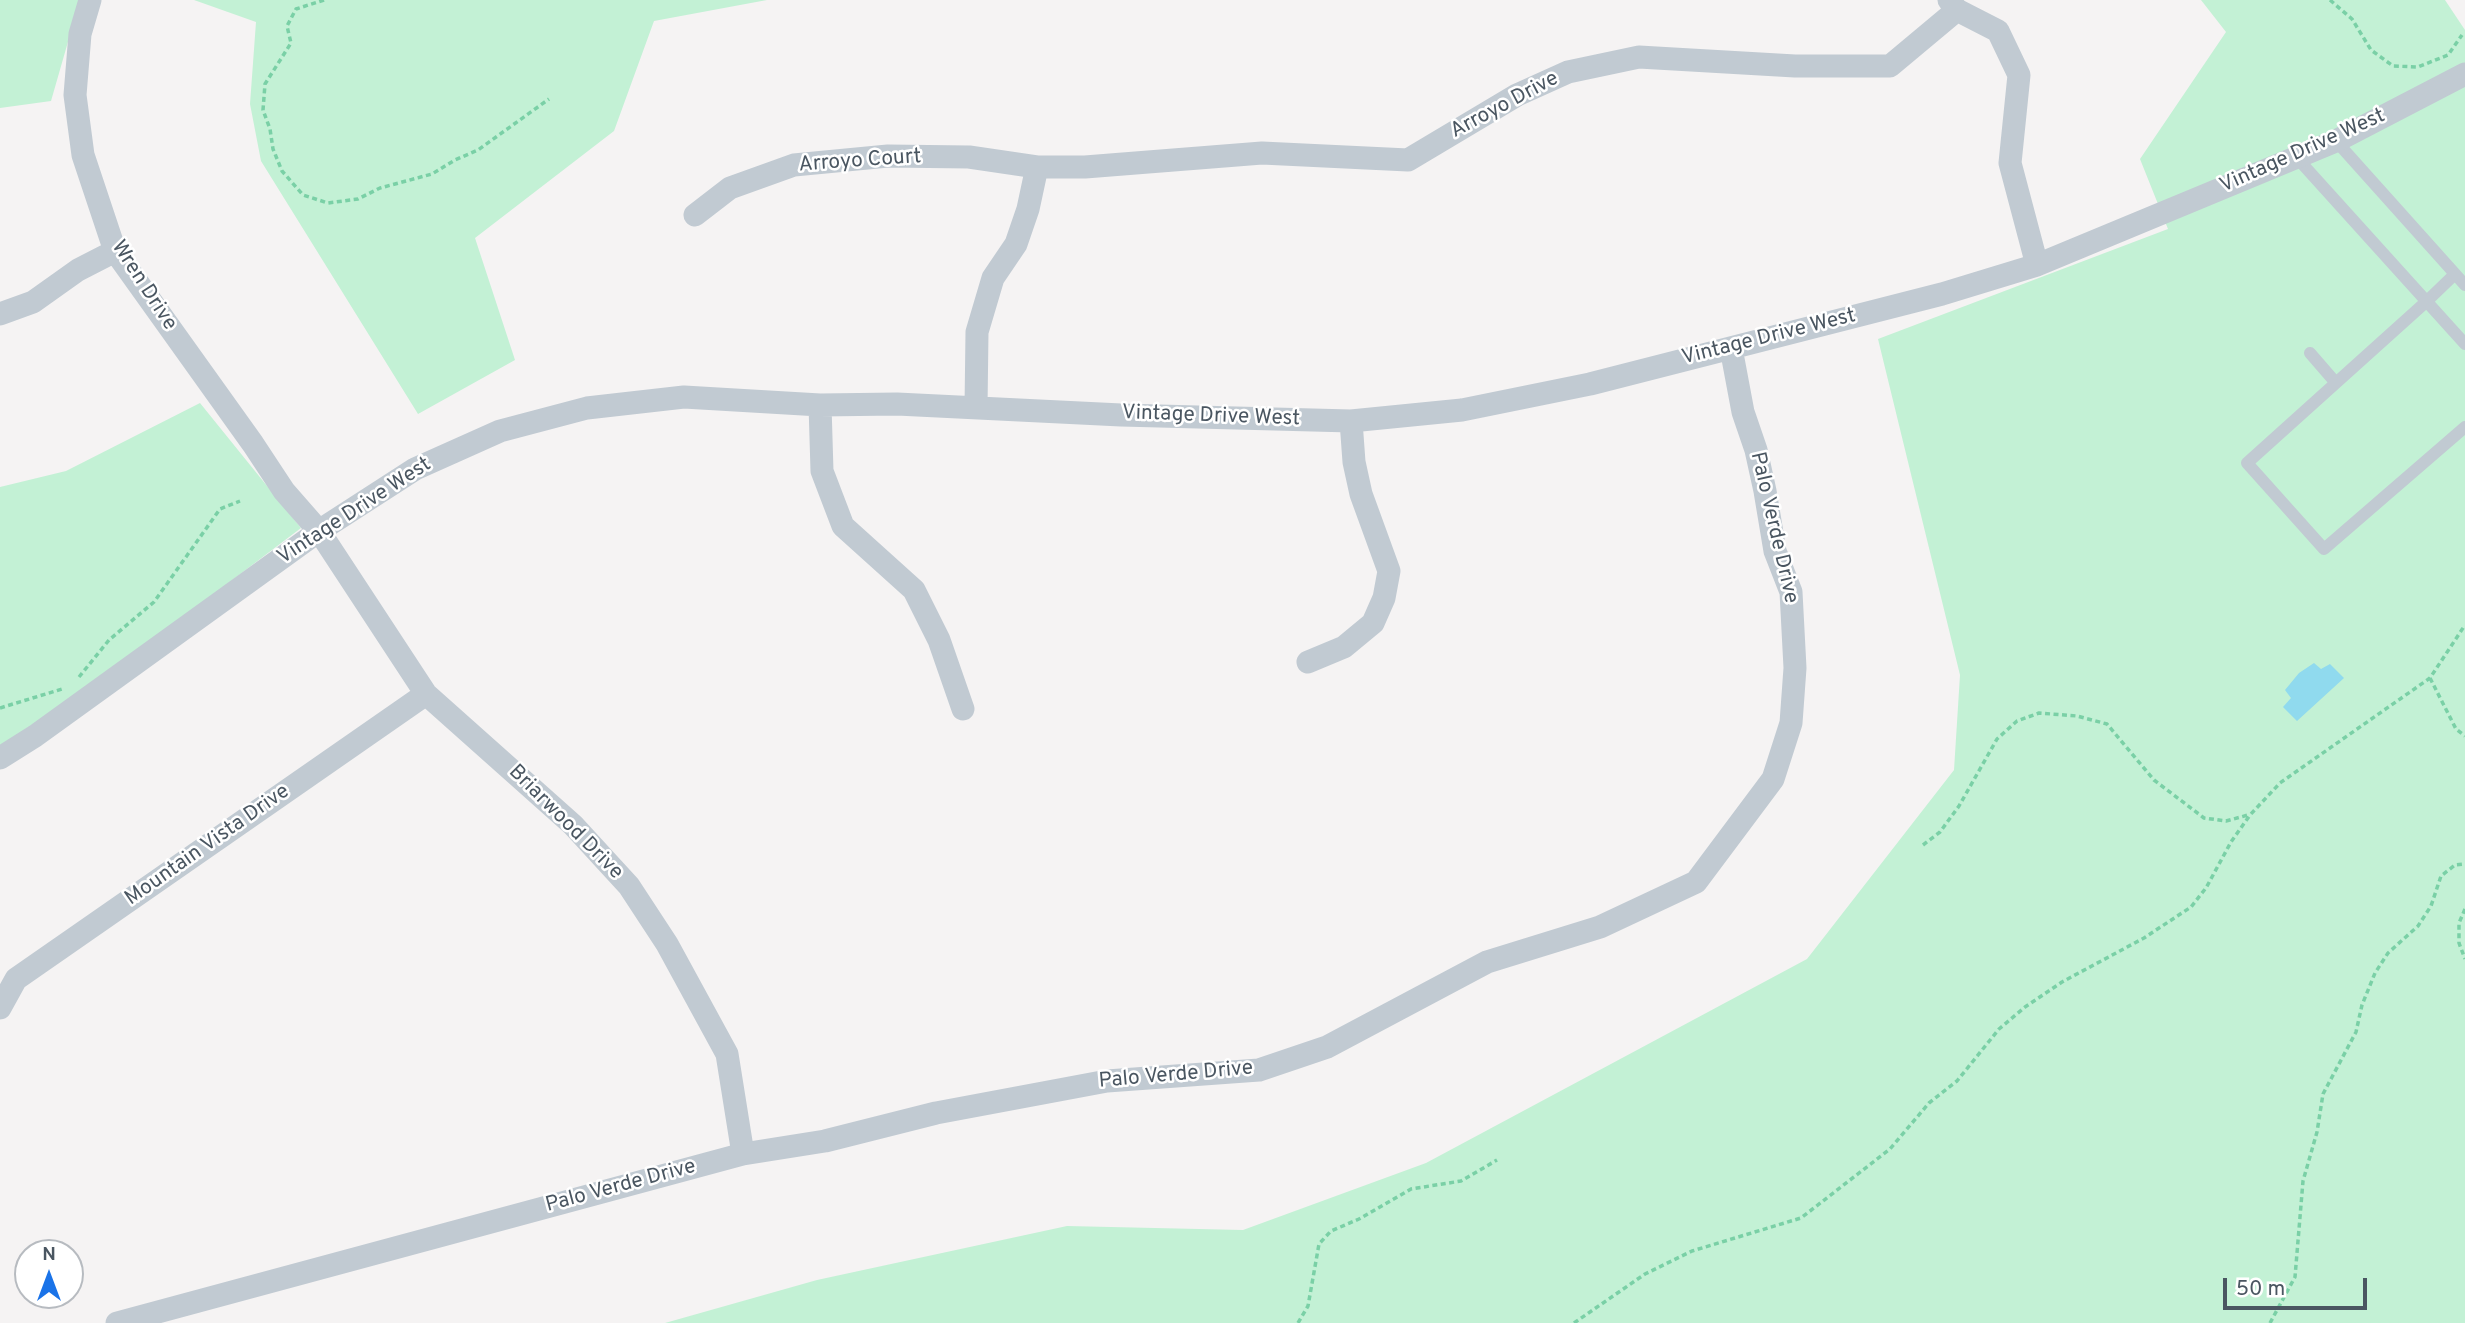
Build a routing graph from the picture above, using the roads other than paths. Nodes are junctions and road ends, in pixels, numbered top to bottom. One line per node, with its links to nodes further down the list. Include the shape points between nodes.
1 (90, 0): 8 (street, Wren Drive, via 80,34 75,95 83,155)
2 (1953, 5): 6 (street, Arroyo Drive, via 1890,66 1639,57 1569,72 1517,95 1408,160 1262,153); 9 (street, via 1998,31 2019,75 2010,163)
3 (2465, 74): 4 (street, Vintage Drive West)
4 (2336, 141): 5 (street, Vintage Drive West); 10 (lane)
5 (2297, 158): 9 (street, Vintage Drive West); 12 (lane)
6 (1037, 167): 7 (street, Arroyo Court, via 969,157 888,156 794,165 730,188); 19 (street, via 1016,244 993,278 977,331)
7 (695, 215)
8 (115, 251): 13 (street, via 33,302); 22 (street, Wren Drive, via 284,491)
9 (2037, 265): 15 (street, Vintage Drive West)
10 (2455, 274): 11 (lane); 12 (lane)
11 (2465, 285)
12 (2427, 301): 14 (lane); 17 (lane)
13 (0, 314)
14 (2465, 344)
15 (1731, 348): 20 (street, Vintage Drive West, via 1462,410); 28 (street, Palo Verde Drive, via 1775,551 1791,592 1795,668 1790,723 1773,779 1696,881 1600,927 1487,962 1327,1047 1259,1070 1107,1081)
16 (2310, 353): 17 (lane)
17 (2336, 383): 21 (lane, via 2247,463 2324,549)
18 (820, 405): 19 (street, Vintage Drive West); 22 (street, Vintage Drive West, via 684,397 587,408 500,431 415,469); 25 (street, via 822,471 843,526 914,590 939,640)
19 (976, 408): 20 (street, Vintage Drive West)
20 (1351, 421): 23 (street, via 1361,494 1389,571 1373,623 1343,647)
21 (2465, 427)
22 (319, 531): 24 (street, Briarwood Drive); 26 (street, Vintage Drive West)
23 (1308, 662)
24 (426, 694): 27 (street, Mountain Vista Drive, via 16,979); 28 (street, Briarwood Drive, via 573,825 629,886 667,944 727,1054)
25 (963, 709)
26 (0, 758)
27 (0, 1008)
28 (743, 1154): 29 (street, Palo Verde Drive)
29 (117, 1323)

